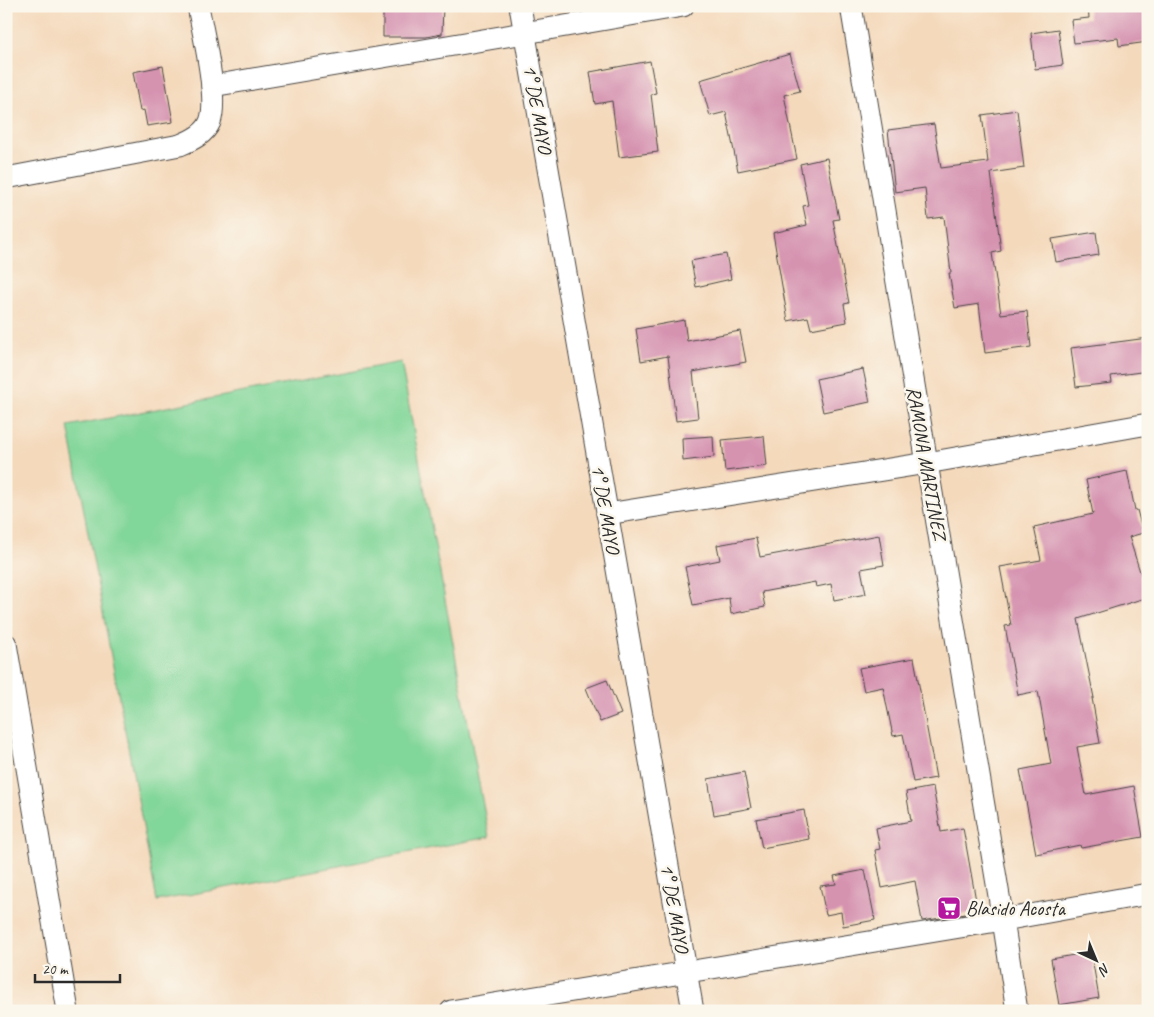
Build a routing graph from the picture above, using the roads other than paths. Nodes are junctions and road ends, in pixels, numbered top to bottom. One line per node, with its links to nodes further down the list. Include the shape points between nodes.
1 (198, 6): 6 (street)
2 (520, 6): 5 (street, 1° DE MAYO)
3 (683, 6): 5 (street)
4 (850, 6): 9 (street, RAMONA MARTINEZ)
5 (524, 33): 6 (street); 10 (street, 1° DE MAYO)
6 (212, 86): 7 (street, via 214,105 210,123 196,138 180,145)
7 (6, 178)
8 (1148, 424): 9 (street)
9 (927, 463): 10 (street); 13 (street, RAMONA MARTINEZ)
10 (607, 514): 14 (street, 1° DE MAYO)
11 (6, 644): 15 (street)
12 (1148, 894): 13 (street)
13 (1003, 920): 14 (street); 18 (street, RAMONA MARTINEZ)
14 (686, 972): 16 (street); 17 (street, 1° DE MAYO)
15 (68, 1011)
16 (451, 1011)
17 (693, 1011)
18 (1017, 1011)

